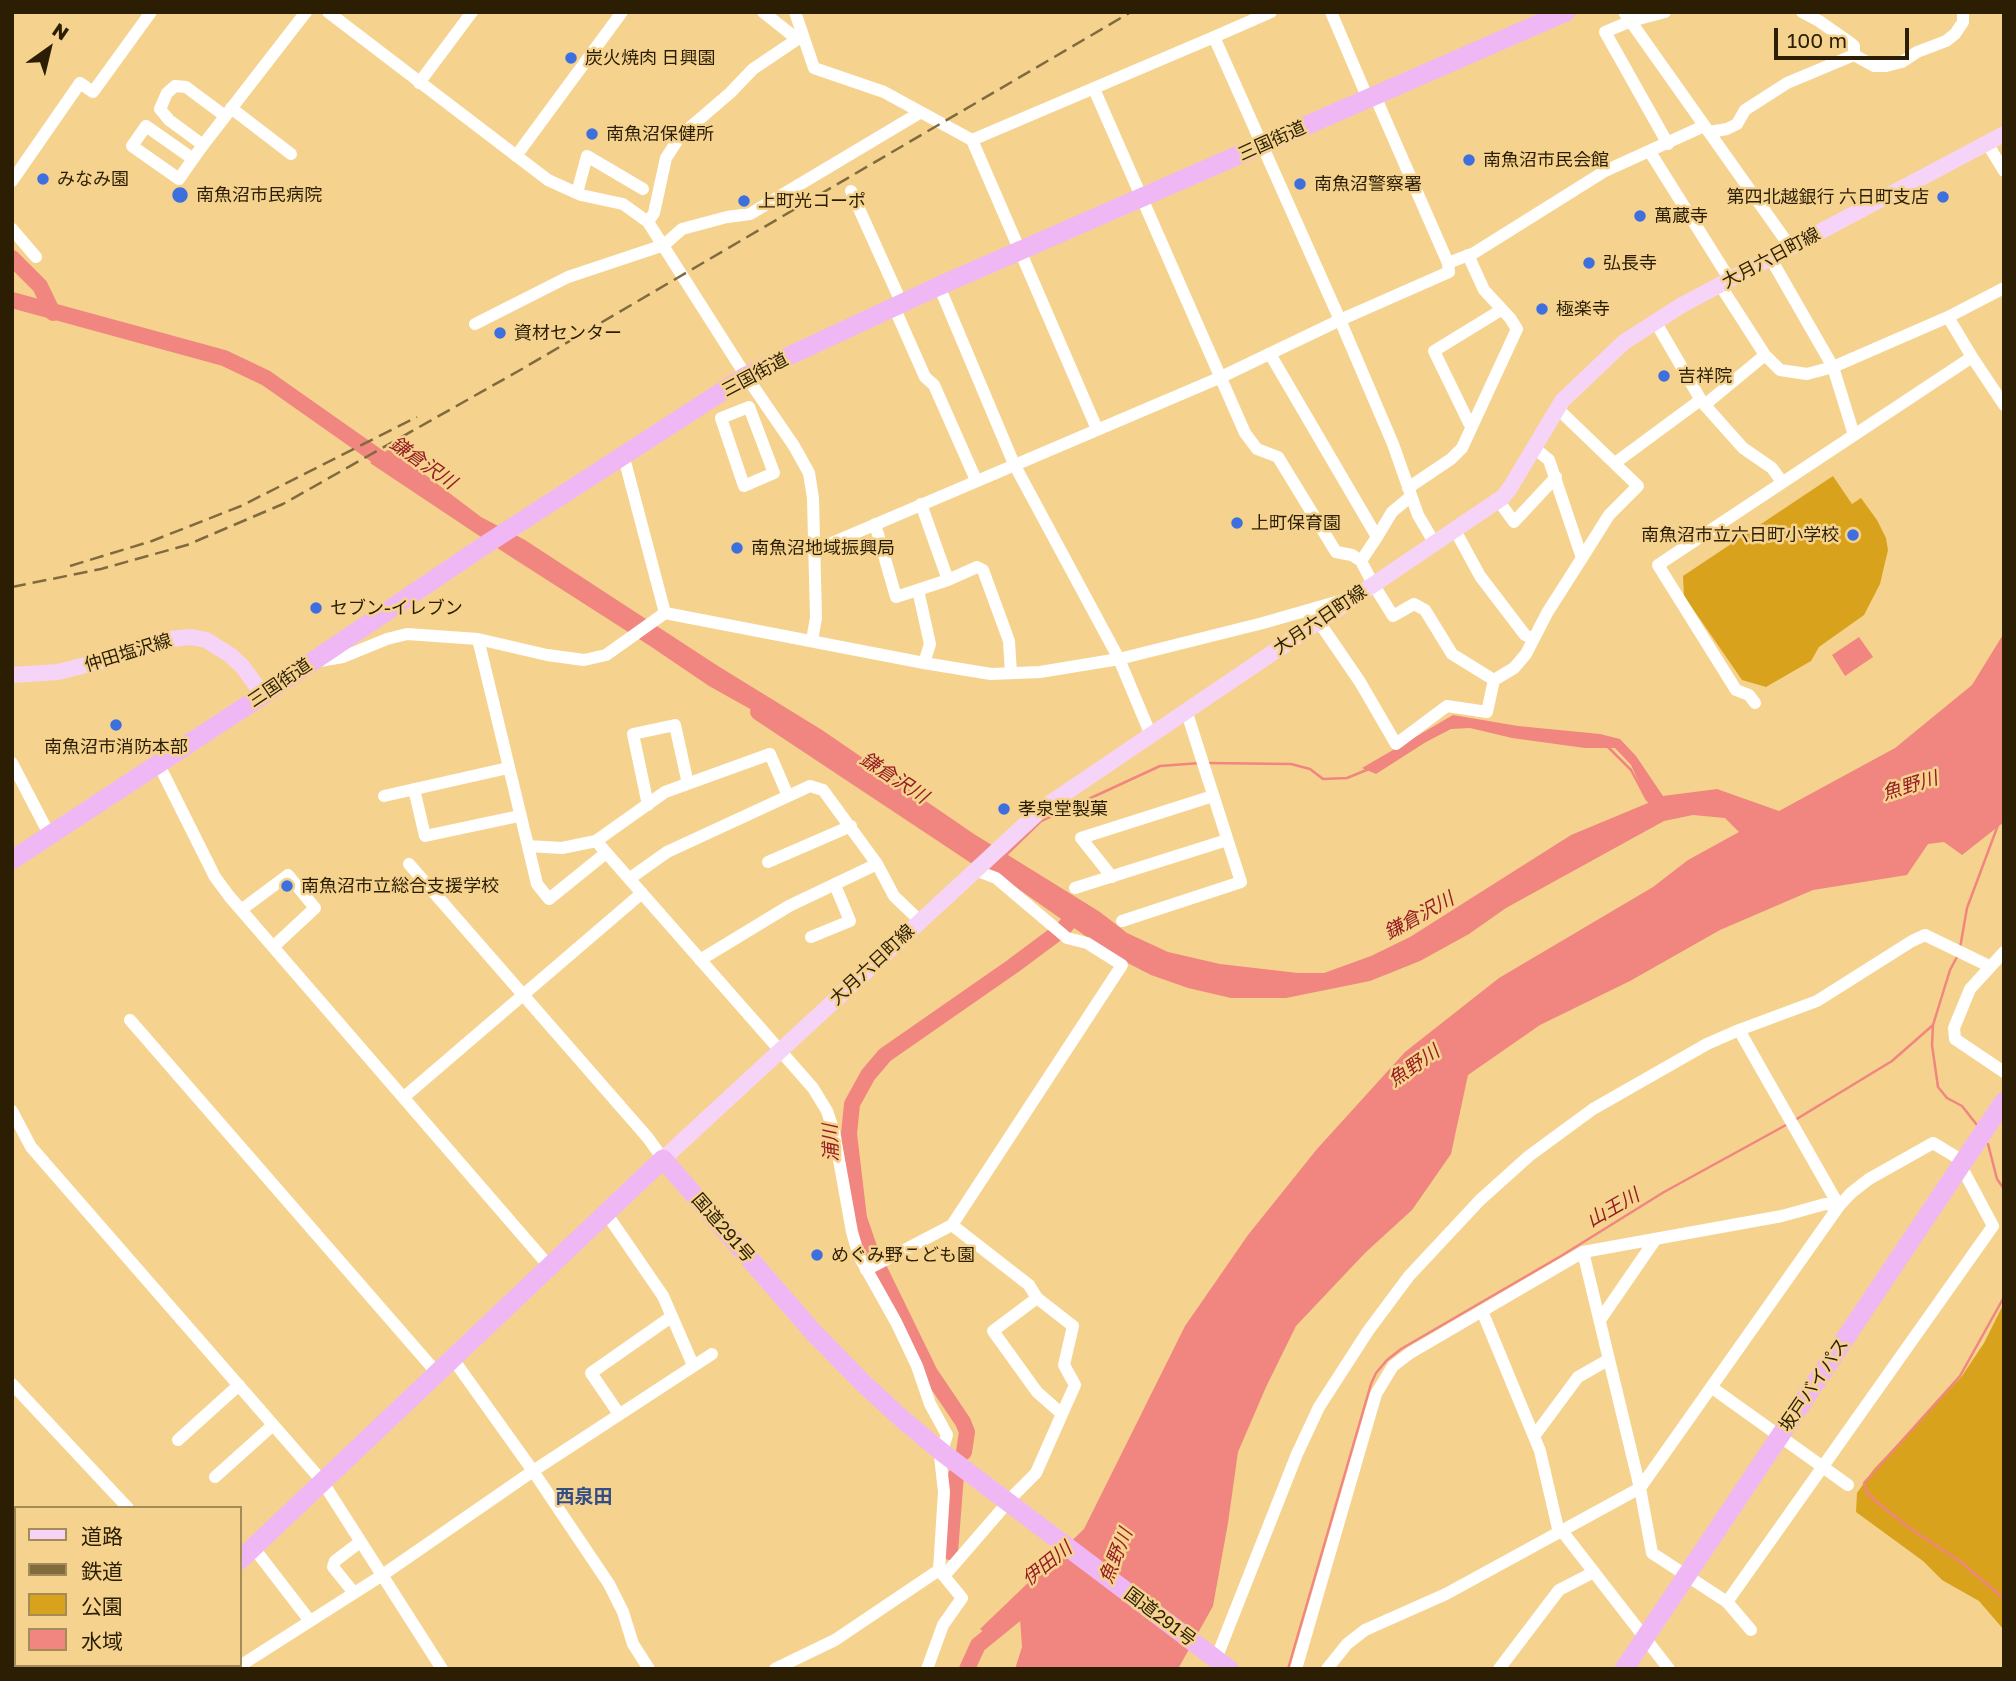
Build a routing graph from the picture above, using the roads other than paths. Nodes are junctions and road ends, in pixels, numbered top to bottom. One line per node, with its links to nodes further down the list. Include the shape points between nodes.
1 (151, 12): 35 (street, via 93,92 80,83)
2 (306, 12): 21 (street)
3 (328, 12): 18 (street)
4 (472, 12): 18 (street)
5 (622, 12): 32 (street)
6 (763, 12): 16 (street)
7 (796, 12): 16 (street)
8 (1271, 12): 15 (street)
9 (1331, 12): 20 (street)
10 (1566, 12): 20 (highway, 三国街道)
11 (1665, 12): 14 (street)
12 (1802, 12): 17 (street, via 1854,46)
13 (1962, 12): 17 (street, via 1963,22 1955,34 1902,62 1874,66)
14 (1627, 17): 23 (street); 27 (street, via 1605,32)
15 (1214, 37): 19 (street); 29 (street)
16 (800, 38): 22 (street, via 814,68 884,92); 40 (street, via 753,69 681,135 666,159)
17 (1854, 55): 23 (street, via 1787,83 1745,110 1737,124)
18 (419, 83): 32 (street)
19 (1094, 89): 25 (street); 39 (street)
20 (1371, 97): 29 (highway, 三国街道); 48 (street)
21 (228, 112): 28 (street); 28 (street, via 186,88 176,86 167,93 160,108); 31 (street)
22 (921, 112): 25 (street); 42 (street, via 750,214 682,229)
23 (1707, 129): 27 (street); 43 (street)
24 (2004, 134): 26 (main road, 大月六日町線)
25 (972, 140): 44 (street)
26 (1987, 143): 34 (street); 43 (main road, 大月六日町線)
27 (1668, 144): 30 (street)
28 (203, 145): 33 (street)
29 (1262, 145): 39 (highway, 三国街道); 55 (street)
30 (1650, 152): 45 (street, via 1605,171); 49 (street)
31 (291, 154)
32 (516, 156): 38 (street, via 548,180)
33 (193, 159): 33 (street, via 179,179 132,146 146,126)
34 (2004, 172)
35 (12, 181)
36 (643, 189): 38 (street, via 587,156)
37 (851, 191): 52 (street)
38 (577, 193): 40 (street, via 623,204)
39 (1143, 198): 44 (highway, 三国街道); 63 (street)
40 (648, 222): 42 (street)
41 (12, 229): 46 (street)
42 (664, 245): 57 (street, via 568,277); 62 (street)
43 (1791, 248): 47 (main road, 大月六日町線)
44 (1021, 252): 50 (highway, 三国街道); 68 (street)
45 (1468, 255): 48 (street); 53 (street, via 1484,290)
46 (36, 257)
47 (1771, 259): 49 (main road, 大月六日町線); 61 (street)
48 (1448, 263): 55 (street, via 1449,272)
49 (1725, 282): 56 (main road, 大月六日町線); 59 (street)
50 (939, 286): 52 (highway, 三国街道); 75 (street)
51 (2004, 288): 54 (street)
52 (898, 306): 62 (highway, 三国街道); 77 (street, via 925,377 934,385)
53 (1501, 310): 67 (street, via 1517,329); 67 (street, via 1434,351)
54 (1948, 317): 60 (street); 61 (street)
55 (1340, 320): 58 (street); 79 (street)
56 (1655, 321): 64 (street); 66 (main road, 大月六日町線, via 1624,342)
57 (475, 324)
58 (1270, 354): 63 (street); 84 (street)
59 (1765, 355): 61 (street, via 1780,370 1807,374); 64 (street, via 1707,403)
60 (1972, 357): 65 (street); 70 (street)
61 (1833, 367): 70 (street)
62 (747, 376): 69 (street); 73 (highway, 三国街道)
63 (1219, 378): 68 (street); 88 (street, via 1245,433 1257,449 1278,457 1336,552)
64 (1702, 402): 74 (street); 78 (street, via 1743,448 1772,468)
65 (2004, 405)
66 (1557, 408): 72 (main road, 大月六日町線); 74 (street)
67 (1472, 424): 79 (street, via 1451,459)
68 (1097, 429): 75 (street)
69 (785, 432): 71 (street); 86 (street, via 809,473)
70 (1854, 435): 78 (street)
71 (761, 442): 71 (street, via 749,407 721,418 744,486 774,473)
72 (1533, 447): 76 (street, via 1549,460); 80 (main road, 大月六日町線)
73 (623, 454): 93 (street); 99 (highway, 三国街道)
74 (1615, 463): 87 (street, via 1638,486 1609,515)
75 (1014, 464): 77 (street); 98 (street)
76 (1556, 477): 80 (street, via 1514,522); 87 (street)
77 (976, 480): 81 (street)
78 (1782, 482): 105 (street, via 1658,565 1736,690)
79 (1409, 492): 84 (street); 85 (street)
80 (1498, 500): 83 (main road, 大月六日町線)
81 (921, 504): 82 (street); 89 (street)
82 (875, 524): 86 (street); 91 (street, via 896,597)
83 (1455, 530): 85 (main road, 大月六日町線); 96 (street, via 1480,576 1525,635)
84 (1377, 537): 88 (street)
85 (1435, 544): 90 (main road, 大月六日町線)
86 (813, 551): 97 (street, via 816,618)
87 (1582, 558): 96 (street)
88 (1361, 562): 90 (street)
89 (948, 580): 91 (street); 101 (street, via 977,567 983,570 1009,641)
90 (1373, 584): 92 (main road, 大月六日町線); 103 (street, via 1393,616 1414,604 1425,610 1452,654)
91 (918, 590): 100 (street, via 930,644)
92 (1358, 594): 94 (main road, 大月六日町線); 98 (street)
93 (665, 613): 95 (street, via 606,655 584,660); 97 (street)
94 (1320, 622): 103 (street, via 1396,744 1447,706 1488,712); 106 (main road, 大月六日町線)
95 (478, 639): 99 (street, via 407,634 343,657); 110 (street)
96 (1533, 639): 103 (street, via 1514,668)
97 (812, 640): 100 (street)
98 (1119, 659): 101 (street); 107 (street)
99 (311, 662): 104 (highway, 三国街道)
100 (924, 663): 101 (street)
101 (1011, 673)
102 (12, 676): 104 (main road, 仲田塩沢線, via 58,672 160,640 191,637 219,646 242,666)
103 (1494, 680)
104 (263, 695): 109 (highway, 三国街道)
105 (1755, 703)
106 (1186, 710): 107 (main road, 大月六日町線); 115 (street)
107 (1150, 733): 128 (main road, 大月六日町線, via 1043,808)
108 (12, 763): 119 (street)
109 (158, 763): 119 (highway, 三国街道); 134 (street, via 215,877)
110 (508, 768): 112 (street); 117 (street)
111 (688, 784): 114 (street, via 770,754); 116 (street, via 665,792); 116 (street, via 675,725 633,734)
112 (414, 789): 113 (street); 117 (street, via 425,836)
113 (384, 796)
114 (788, 796): 118 (street, via 810,786 822,790); 130 (street, via 667,852)
115 (1213, 796): 120 (street); 129 (street, via 1081,838)
116 (648, 805): 121 (street)
117 (519, 816): 122 (street)
118 (851, 826): 125 (street); 127 (street)
119 (49, 834): 124 (highway, 三国街道)
120 (1227, 840): 129 (street); 136 (street, via 1241,882)
121 (596, 841): 122 (street, via 562,848); 123 (street)
122 (528, 846): 123 (street, via 537,884 550,899)
123 (606, 853): 130 (street)
124 (12, 860)
125 (768, 862)
126 (409, 864): 142 (street)
127 (877, 864): 131 (street); 135 (street, via 894,895)
128 (975, 870): 135 (main road, 大月六日町線); 154 (street, via 996,878 1066,938 1087,943 1122,965)
129 (1112, 877): 132 (street)
130 (629, 879): 133 (street)
131 (835, 886): 137 (street, via 850,921); 140 (street, via 789,906)
132 (1074, 888)
133 (642, 893): 140 (street); 142 (street)
134 (241, 910): 138 (street); 138 (street, via 288,874 315,908)
135 (919, 920): 145 (main road, 大月六日町線)
136 (1122, 921)
137 (811, 937)
138 (273, 947): 147 (street)
139 (2004, 952): 141 (street)
140 (701, 960): 145 (street)
141 (1989, 966): 144 (street, via 1925,935 1817,1001); 146 (street, via 1970,989 1954,1028 1955,1039)
142 (522, 995): 147 (street); 150 (street)
143 (130, 1020): 167 (street)
144 (1739, 1030): 152 (street); 199 (street, via 1593,1109 1529,1156 1480,1200 1409,1276 1319,1407 1292,1465)
145 (780, 1051): 150 (main road, 大月六日町線); 158 (street, via 827,1111 852,1232)
146 (2004, 1072)
147 (404, 1097): 157 (street)
148 (2004, 1101): 151 (highway, 坂戸バイパス)
149 (12, 1111): 169 (street, via 31,1147)
150 (663, 1159): 153 (highway); 177 (highway, 国道291号, via 835,1356)
151 (1962, 1164): 152 (street, via 1933,1143 1869,1179); 175 (highway, 坂戸バイパス); 178 (street, via 1993,1226)
152 (1839, 1206): 155 (street, via 1825,1204); 170 (street)
153 (606, 1213): 157 (highway); 161 (street, via 663,1296)
154 (952, 1225): 158 (street); 159 (street, via 1029,1285)
155 (1655, 1240): 156 (street); 162 (street)
156 (1583, 1252): 160 (street); 162 (street)
157 (549, 1266): 164 (highway)
158 (866, 1270): 177 (street, via 918,1366 930,1404 947,1435)
159 (1037, 1298): 172 (street, via 1073,1326 1064,1365 1075,1385); 172 (street, via 993,1331 1037,1392)
160 (1482, 1311): 174 (street); 205 (street, via 1393,1366 1377,1394)
161 (671, 1317): 166 (street); 171 (street, via 591,1373)
162 (1600, 1320): 165 (street)
163 (712, 1354): 166 (street)
164 (453, 1359): 167 (highway); 179 (street)
165 (1608, 1360): 174 (street, via 1578,1377); 183 (street)
166 (693, 1365): 171 (street)
167 (437, 1373): 181 (highway)
168 (12, 1384): 185 (street)
169 (239, 1385): 173 (street); 176 (street)
170 (1711, 1387): 175 (street); 183 (street)
171 (619, 1414): 179 (street)
172 (1062, 1414): 184 (street, via 1036,1473)
173 (273, 1425): 180 (street); 181 (street)
174 (1535, 1435): 187 (street)
175 (1780, 1436): 178 (street); 192 (highway, 坂戸バイパス)
176 (178, 1440)
177 (943, 1453): 191 (street); 199 (highway, 国道291号)
178 (1823, 1467): 182 (street); 195 (street)
179 (533, 1471): 193 (street); 202 (street, via 609,1584 633,1644)
180 (215, 1477)
181 (322, 1481): 188 (street); 189 (highway)
182 (1848, 1485)
183 (1640, 1488): 187 (street); 192 (street, via 1652,1553)
184 (1013, 1496)
185 (126, 1506)
186 (1002, 1508): 191 (street)
187 (1560, 1532): 190 (street); 206 (street, via 1446,1594 1365,1630)
188 (360, 1542): 193 (street); 194 (street, via 333,1567)
189 (247, 1554): 196 (street)
190 (1594, 1572): 198 (street); 207 (street, via 1559,1590)
191 (942, 1573): 203 (street, via 835,1640); 204 (street, via 962,1598 943,1625)
192 (1686, 1575): 195 (street); 198 (highway, 坂戸バイパス)
193 (381, 1576): 194 (street); 201 (street)
194 (354, 1593): 196 (street)
195 (1727, 1602): 197 (street)
196 (310, 1621): 200 (street)
197 (1751, 1630)
198 (1645, 1637): 208 (highway, 坂戸バイパス); 209 (street)
199 (1219, 1661)
200 (242, 1665)
201 (442, 1669)
202 (649, 1669)
203 (775, 1669)
204 (927, 1669)
205 (1296, 1669)
206 (1327, 1669)
207 (1499, 1669)
208 (1624, 1669)
209 (1669, 1669)

